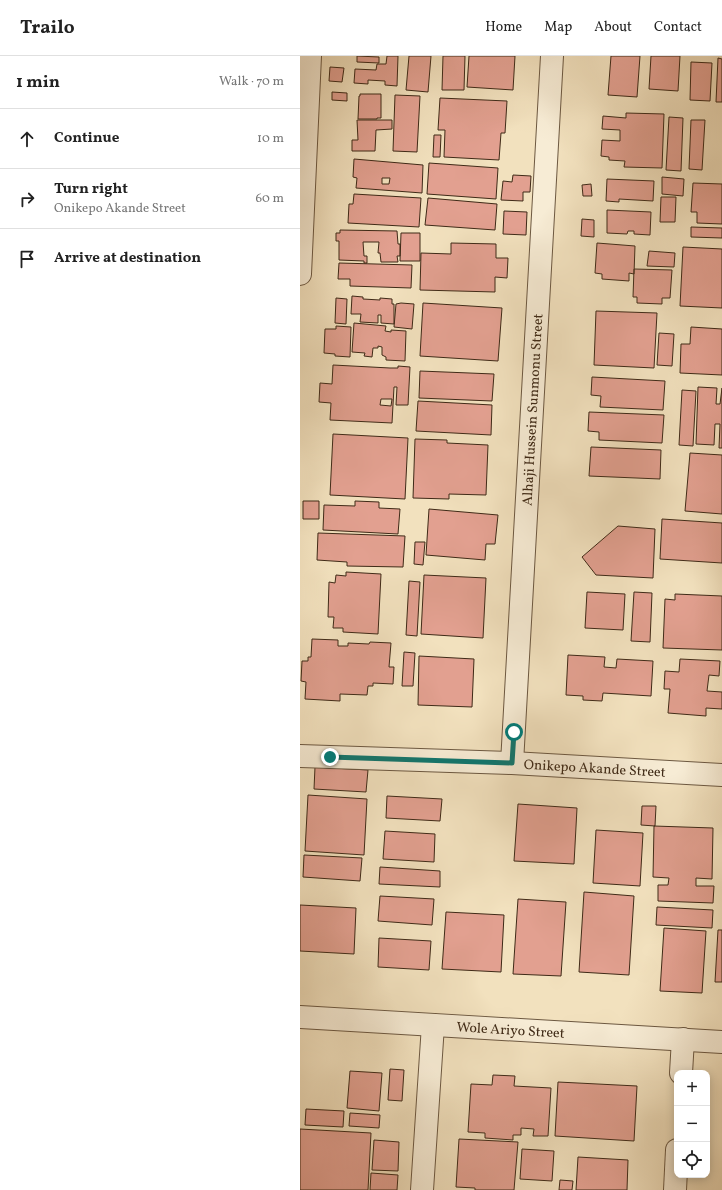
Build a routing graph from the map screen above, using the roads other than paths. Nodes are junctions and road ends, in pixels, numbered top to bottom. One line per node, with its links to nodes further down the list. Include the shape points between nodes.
1 (310, 56): 3 (street)
2 (552, 56): 6 (street, Alhaji Hussein Sunmonu Street)
3 (302, 194): 4 (street)
4 (300, 274)
5 (300, 756): 6 (street, Onikepo Akande Street)
6 (512, 763): 7 (street, Onikepo Akande Street)
7 (722, 775)
8 (300, 1017): 9 (street, Wole Ariyo Street)
9 (433, 1025): 10 (street, Wole Ariyo Street); 14 (street)
10 (683, 1040): 11 (street, Wole Ariyo Street); 12 (street)
11 (722, 1042)
12 (682, 1070)
13 (676, 1178): 15 (street)
14 (422, 1190)
15 (675, 1190)

